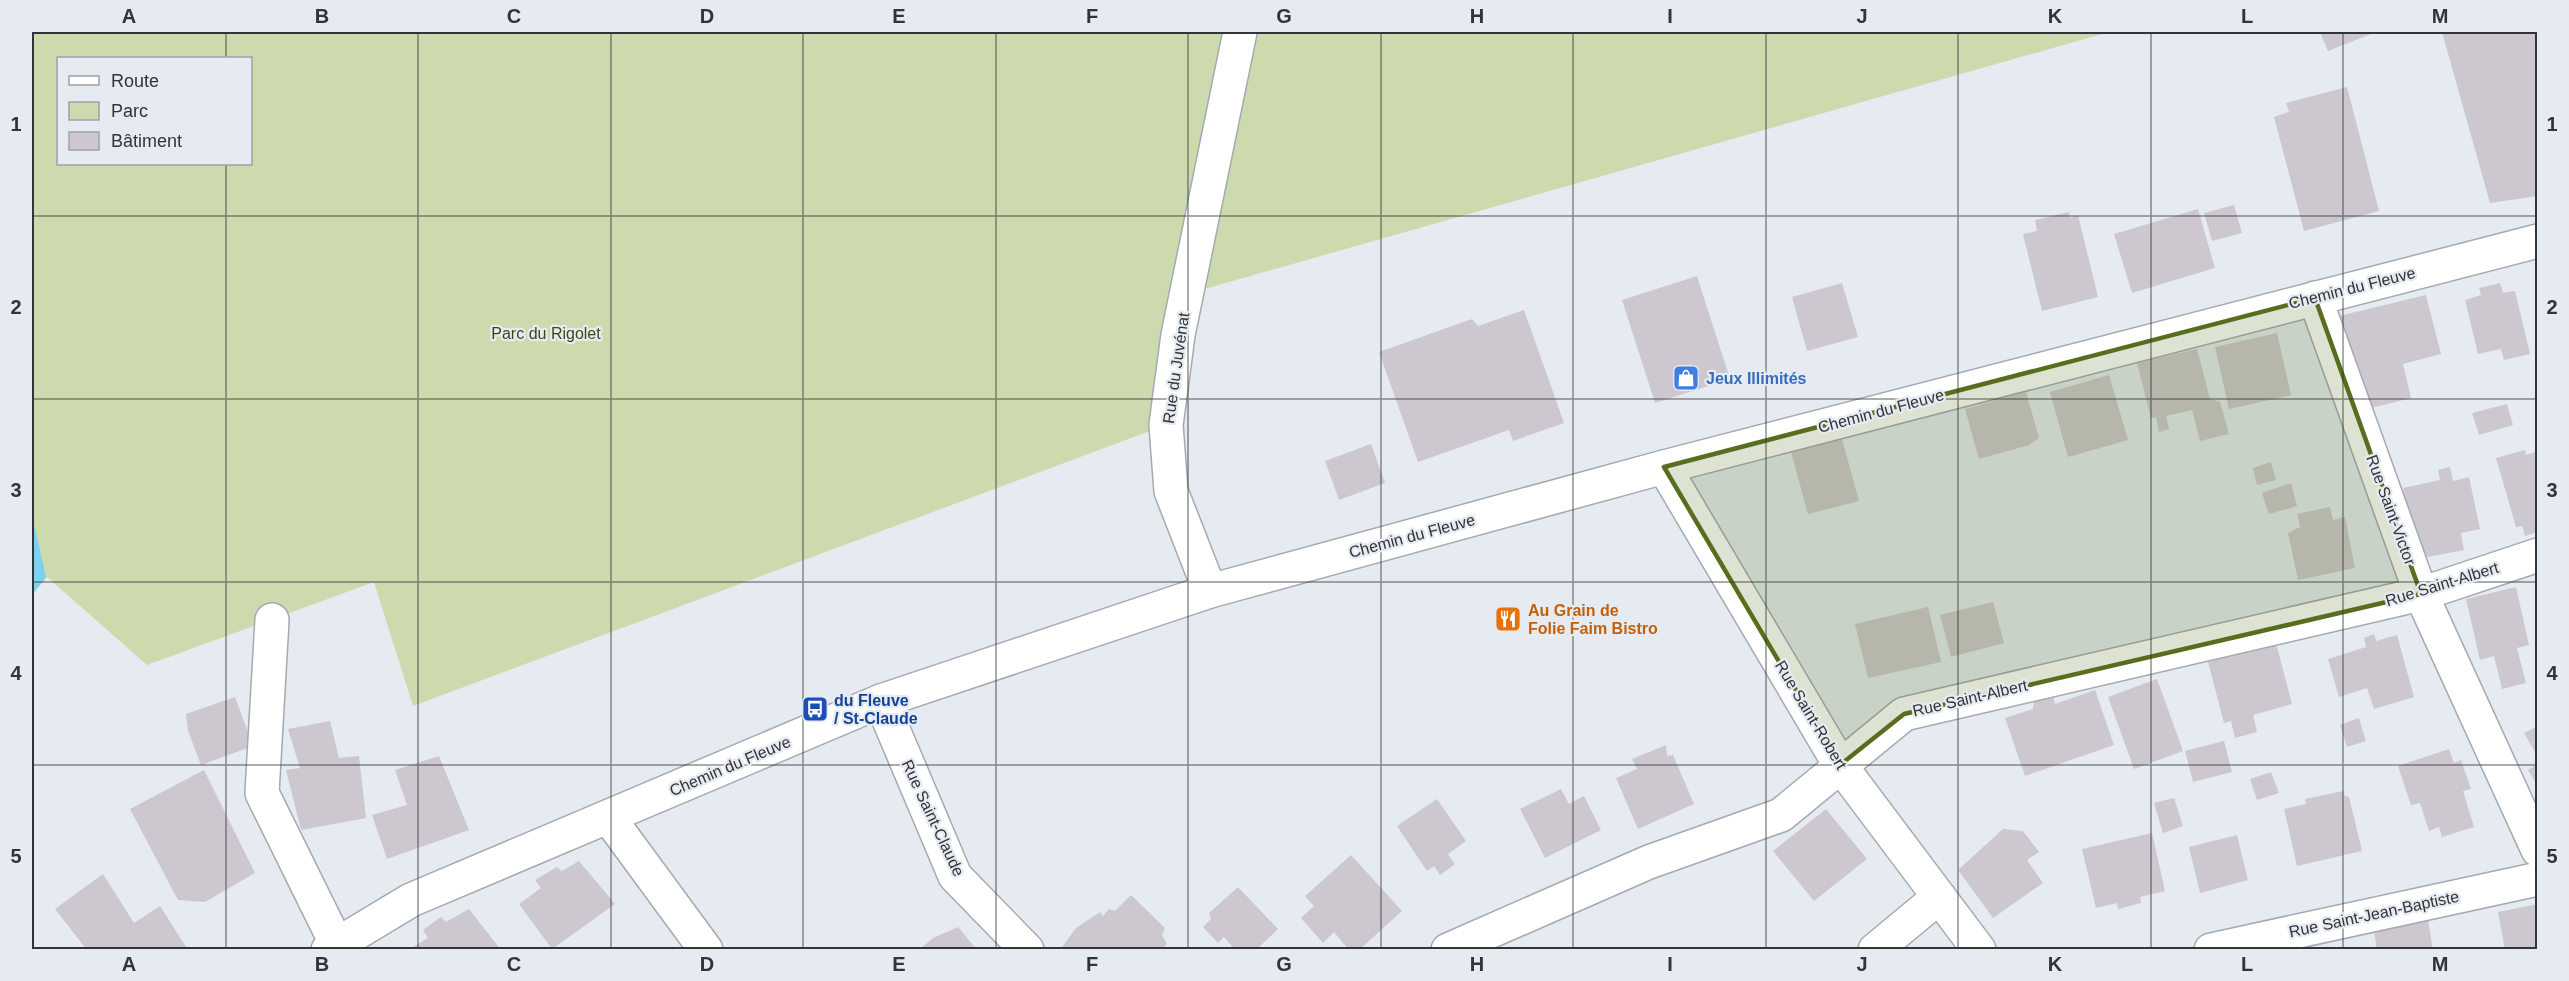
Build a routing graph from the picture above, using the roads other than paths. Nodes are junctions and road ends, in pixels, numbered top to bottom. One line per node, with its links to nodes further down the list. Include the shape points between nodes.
1 (1240, 32): 6 (street, Rue du Juvénat, via 1178,335 1166,424 1171,491)
2 (2538, 242): 3 (street, Chemin du Fleuve)
3 (2315, 298): 4 (street, Chemin du Fleuve); 7 (street, Rue Saint-Victor)
4 (1664, 467): 6 (street, Chemin du Fleuve); 10 (street, Rue Saint-Robert)
5 (2538, 555): 7 (street, Rue Saint-Albert)
6 (1210, 591): 9 (street, Chemin du Fleuve)
7 (2421, 594): 10 (street, Rue Saint-Albert, via 1904,714); 12 (street, Rue Saint-Victor)
8 (272, 620): 15 (street, via 262,793)
9 (881, 701): 11 (street, Chemin du Fleuve); 17 (street, Rue Saint-Claude, via 956,876)
10 (1840, 765): 14 (street, Rue Saint-Robert); 18 (street, Rue Saint-Albert, via 1781,815 1649,862)
11 (609, 818): 15 (street, Chemin du Fleuve, via 411,900); 16 (street)
12 (2538, 850)
13 (2538, 879): 21 (street, Rue Saint-Jean-Baptiste)
14 (1939, 897): 19 (street); 20 (street, Rue Saint-Robert)
15 (335, 947)
16 (706, 950)
17 (1028, 950)
18 (1448, 950)
19 (1875, 950)
20 (1979, 950)
21 (2211, 950)

